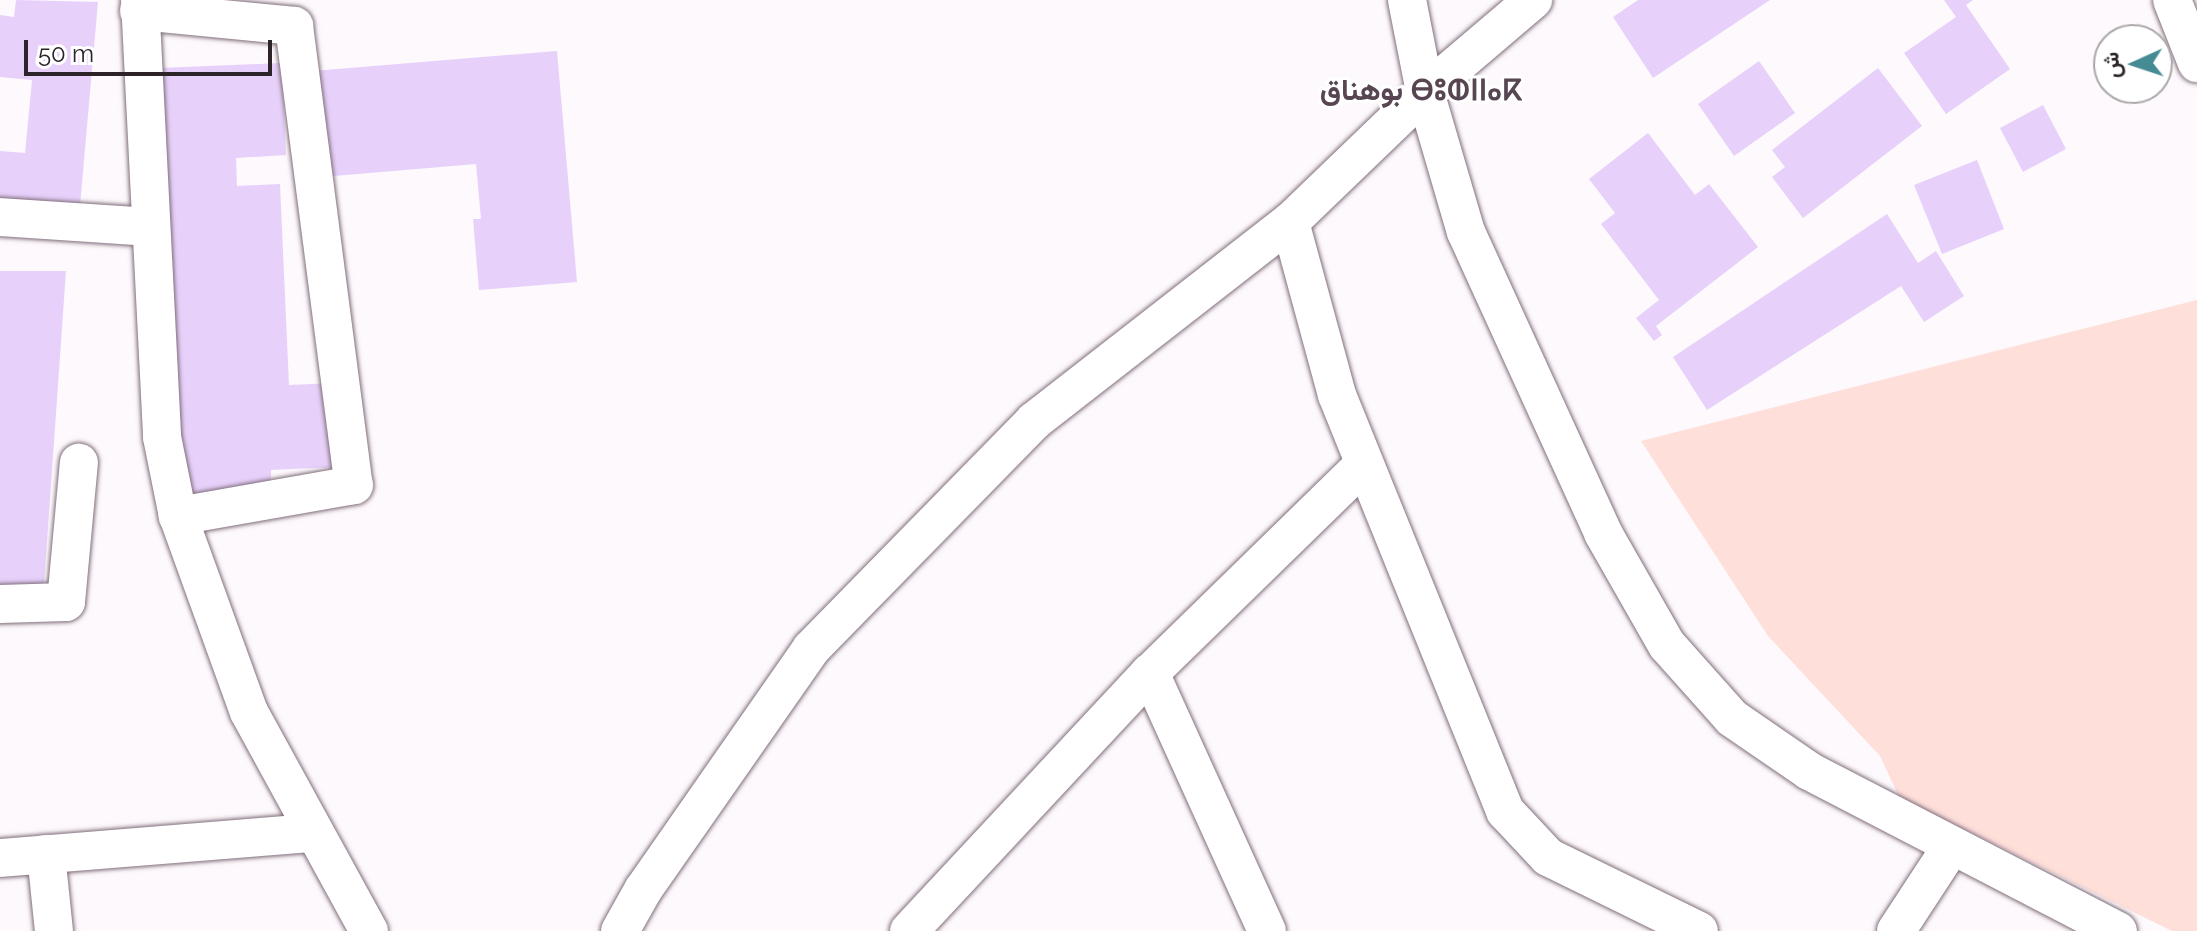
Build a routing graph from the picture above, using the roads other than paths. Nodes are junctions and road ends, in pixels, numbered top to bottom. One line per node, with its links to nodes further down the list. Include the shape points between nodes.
1 (1407, 0): 6 (street)
2 (1533, 0): 6 (street)
3 (2172, 0): 5 (street)
4 (139, 6): 9 (street); 12 (street, via 294,26 354,485)
5 (2197, 63)
6 (1425, 92): 8 (street); 16 (street, via 1466,232 1603,533 1667,645 1732,718 1809,771)
7 (0, 217): 9 (street)
8 (1290, 222): 11 (street, via 1337,395); 21 (street, via 1034,421 811,649)
9 (151, 227): 12 (street, via 162,437)
10 (79, 463): 13 (street, via 66,602)
11 (1364, 464): 14 (street); 24 (street, via 1505,811 1548,857)
12 (178, 516): 15 (street, via 249,712)
13 (0, 604)
14 (1150, 673): 22 (street); 23 (street)
15 (310, 833): 17 (street); 20 (street)
16 (1951, 847): 25 (street); 26 (street)
17 (46, 854): 18 (street); 19 (street)
18 (0, 858)
19 (54, 931)
20 (369, 931)
21 (620, 931)
22 (909, 931)
23 (1267, 931)
24 (1699, 931)
25 (1896, 931)
26 (2118, 931)

